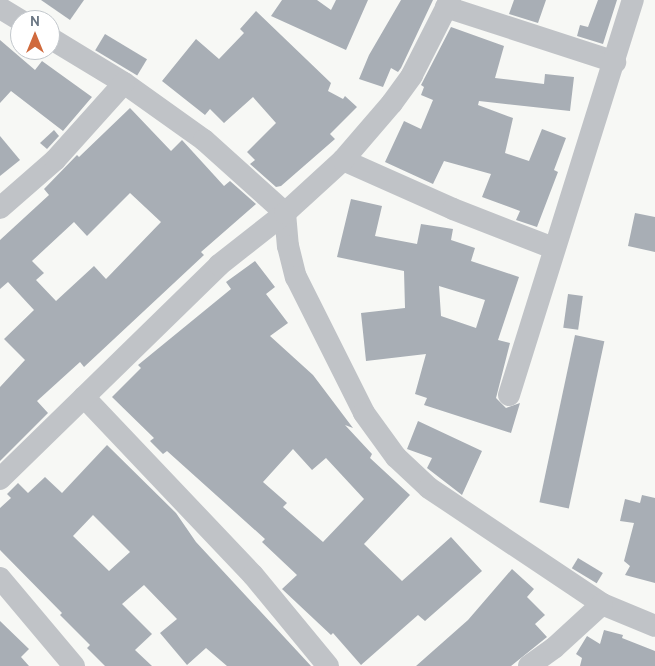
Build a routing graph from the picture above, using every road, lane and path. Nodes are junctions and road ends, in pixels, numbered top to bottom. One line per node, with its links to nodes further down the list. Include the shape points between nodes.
1 (633, 0): 4 (street)
2 (448, 3): 4 (street); 6 (street, via 412,74)
3 (60, 44): 5 (street)
4 (615, 62): 9 (street)
5 (124, 83): 7 (street, via 61,153); 8 (street, via 236,165)
6 (344, 160): 8 (street); 9 (street, via 453,209)
7 (0, 208)
8 (285, 213): 11 (street, via 219,265); 14 (street, via 288,246 296,277 364,413 396,456 429,488)
9 (553, 248): 10 (street)
10 (509, 395)
11 (84, 396): 12 (street); 17 (street, via 253,575)
12 (0, 478)
13 (0, 578): 16 (street)
14 (602, 604): 15 (street); 18 (street)
15 (655, 626)
16 (74, 666)
17 (328, 666)
18 (529, 666)

